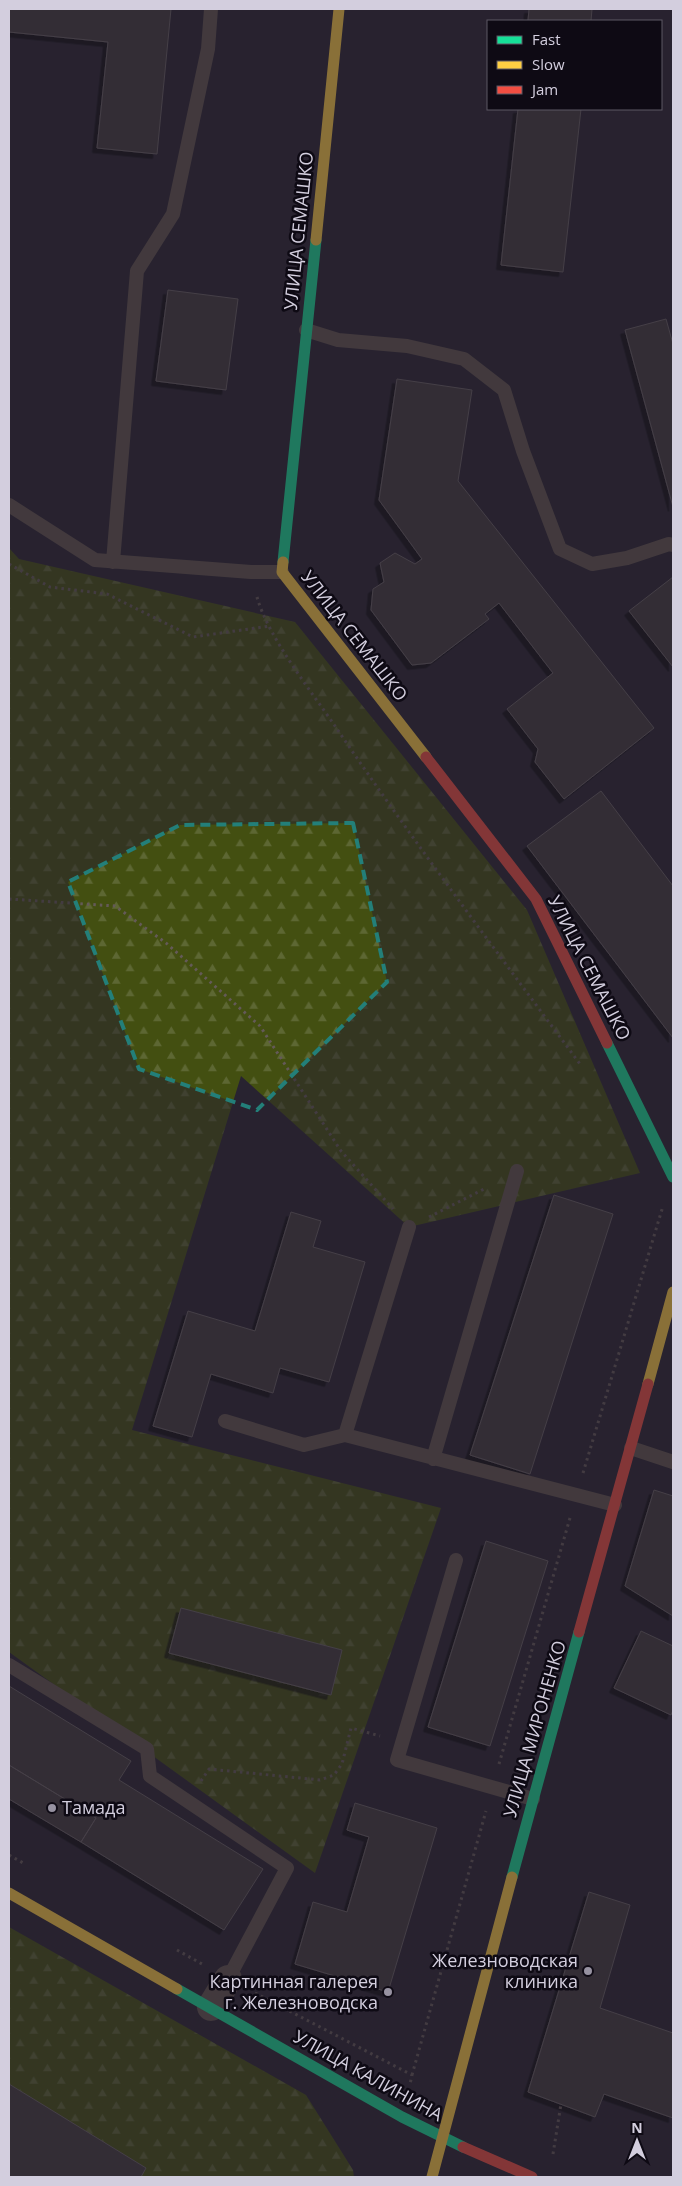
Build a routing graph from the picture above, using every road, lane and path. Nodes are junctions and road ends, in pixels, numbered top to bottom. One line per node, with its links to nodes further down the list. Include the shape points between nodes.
1 (211, 9): 6 (lane, via 208,49 173,214 137,271)
2 (339, 9): 3 (street, УЛИЦА СЕМАШКО)
3 (306, 330): 5 (lane, via 338,340 407,346 464,360 504,390 560,549 592,564); 9 (street, УЛИЦА СЕМАШКО)
4 (9, 505): 6 (lane, via 94,560)
5 (673, 545)
6 (114, 562): 8 (lane)
7 (9, 564): 10 (path, via 50,588 107,594 193,637)
8 (251, 572): 9 (lane); 10 (path, via 260,608)
9 (282, 572): 14 (street, УЛИЦА СЕМАШКО, via 536,899)
10 (270, 626): 12 (path, via 383,797)
11 (9, 899): 16 (path, via 115,906 166,943 260,1026 341,1151)
12 (582, 1067)
13 (518, 1171): 16 (path); 21 (lane)
14 (673, 1177)
15 (664, 1204): 23 (path)
16 (409, 1227): 19 (lane)
17 (673, 1292): 20 (street, УЛИЦА МИРОНЕНКО)
18 (225, 1420): 19 (lane, via 304,1445)
19 (345, 1435): 21 (lane)
20 (630, 1448): 22 (lane); 24 (street, УЛИЦА МИРОНЕНКО)
21 (433, 1458): 23 (lane)
22 (673, 1462)
23 (577, 1495): 24 (lane); 29 (path)
24 (615, 1506): 30 (street, УЛИЦА МИРОНЕНКО)
25 (456, 1560): 27 (lane)
26 (9, 1665): 32 (lane, via 147,1748 150,1776 287,1868)
27 (402, 1742): 28 (path, via 351,1728 342,1764 334,1775 320,1780); 29 (lane, via 397,1760)
28 (209, 1769)
29 (492, 1788): 30 (lane); 34 (path)
30 (533, 1799): 36 (street, УЛИЦА МИРОНЕНКО)
31 (9, 1893): 33 (street, УЛИЦА КАЛИНИНА)
32 (228, 1979): 33 (street)
33 (211, 2007): 36 (street, УЛИЦА КАЛИНИНА)
34 (412, 2075)
35 (561, 2104): 37 (path)
36 (444, 2138): 38 (street, УЛИЦА МИРОНЕНКО); 39 (street, УЛИЦА КАЛИНИНА)
37 (554, 2145)
38 (432, 2177)
39 (532, 2177)

